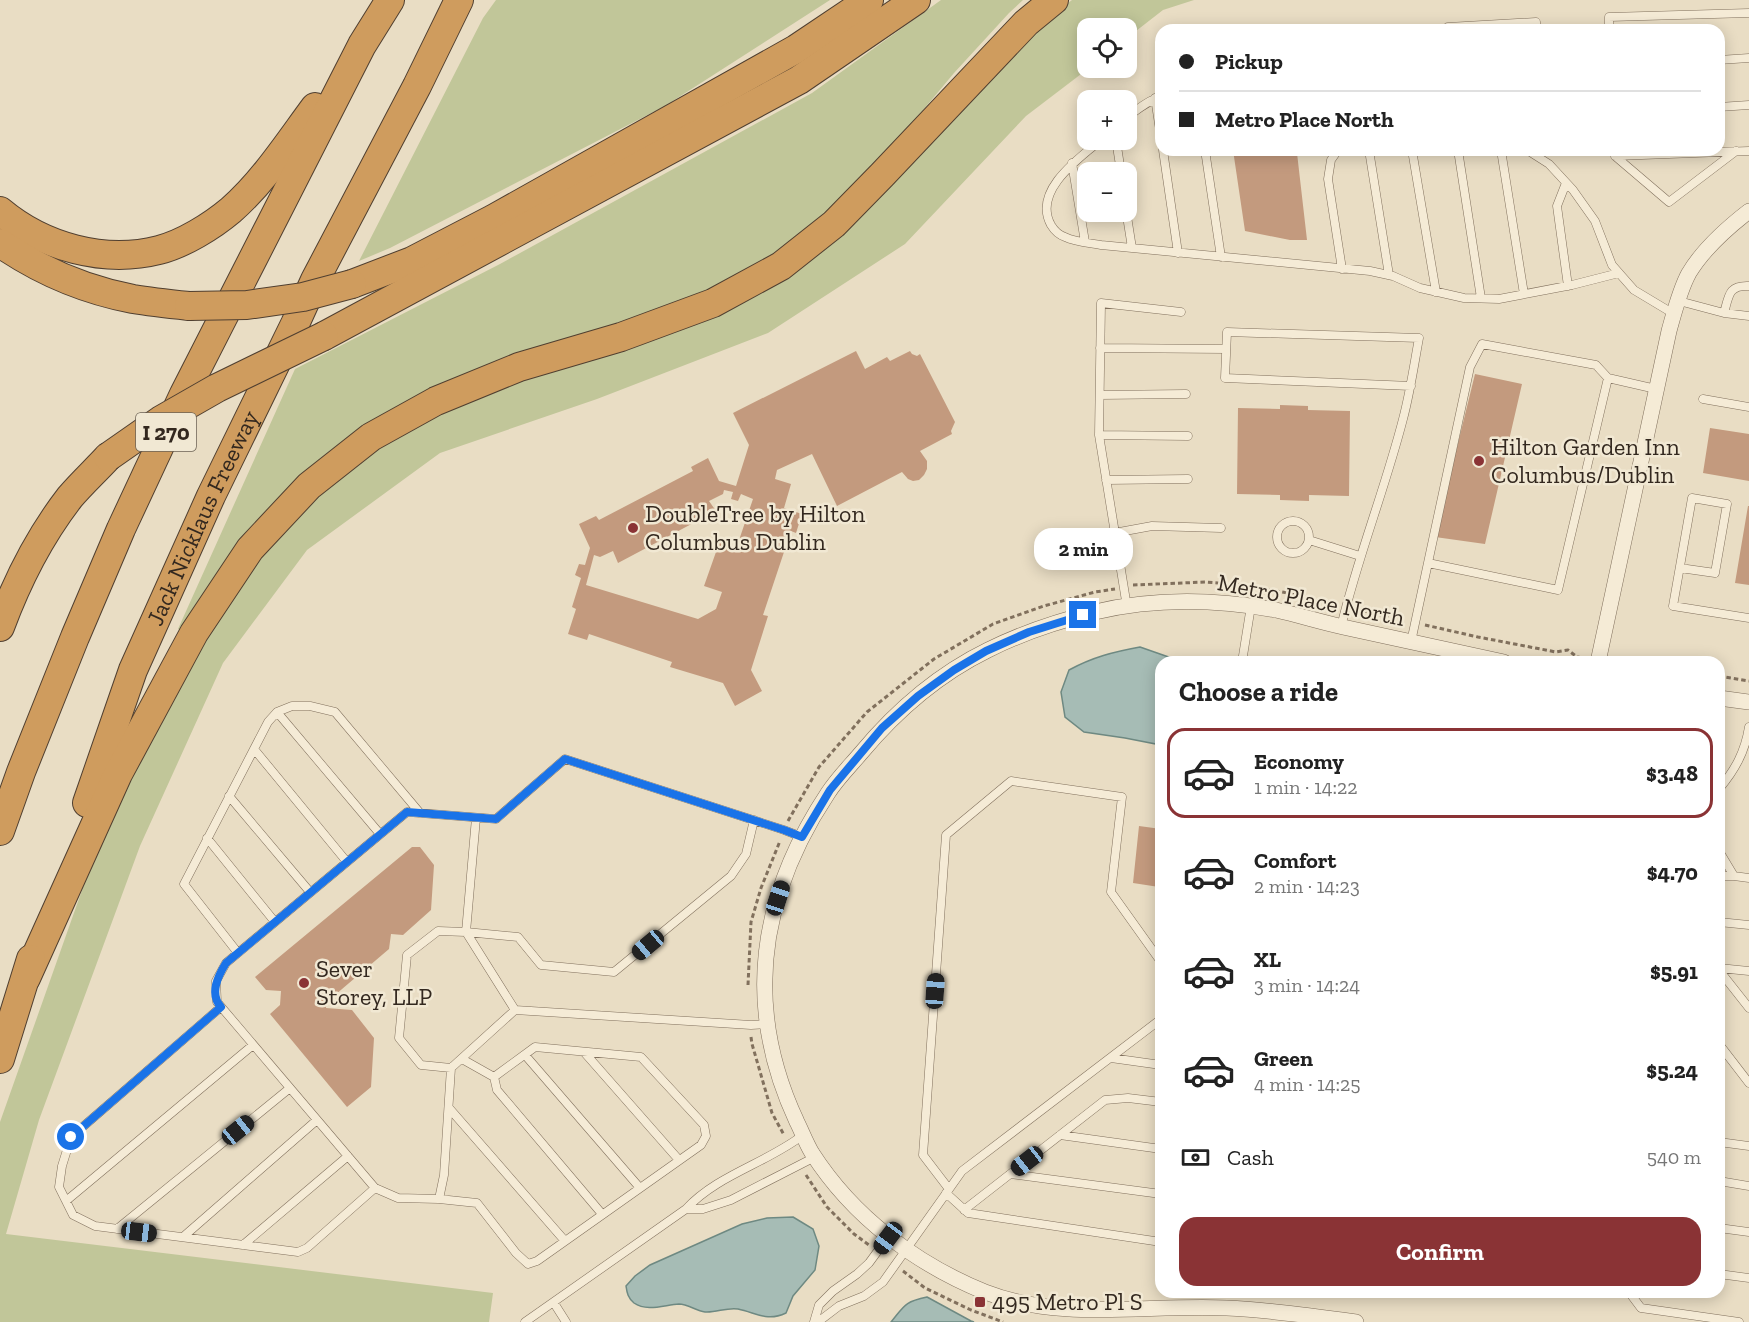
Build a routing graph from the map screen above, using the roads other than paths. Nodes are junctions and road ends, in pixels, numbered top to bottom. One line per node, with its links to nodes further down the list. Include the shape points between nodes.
1 (390, 0): 10 (highway, I 270)
2 (459, 0): 111 (highway, Jack Nicklaus Freeway / I 270, via 315,280 133,670)
3 (868, 0): 38 (highway, bridge, via 796,49 493,219 412,261 352,284 303,297 247,305 189,306 132,299 75,283 23,259)
4 (916, 0): 76 (highway, bridge, via 799,80 161,420 108,457 71,496 39,541)
5 (1054, 0): 111 (highway, via 1026,23 834,224 781,266 713,303 621,337 519,368 436,401 371,437 309,486 250,549 194,633 118,774)
6 (1749, 13): 9 (lane, via 1609,17)
7 (1519, 24): 8 (lane)
8 (1536, 24)
9 (1609, 24)
10 (362, 45): 34 (highway, via 260,181 197,234 160,250 122,256 83,252 41,238); 92 (highway, I 270, via 184,394 126,519 70,647)
11 (1749, 58): 12 (lane)
12 (1725, 60)
13 (1155, 99): 16 (lane)
14 (1749, 105): 15 (lane)
15 (1725, 107)
16 (1137, 111)
17 (1089, 150): 32 (lane)
18 (1749, 150): 20 (lane)
19 (1725, 151): 20 (lane)
20 (1736, 151): 30 (lane, via 1669,202)
21 (1164, 156): 40 (lane)
22 (1206, 156): 41 (lane)
23 (1333, 156): 42 (lane, via 1328,179)
24 (1370, 156): 44 (lane)
25 (1413, 156): 47 (lane)
26 (1459, 156): 49 (lane)
27 (1502, 156): 48 (lane)
28 (1536, 156): 31 (lane)
29 (1542, 156): 31 (lane)
30 (1618, 156)
31 (1542, 160): 33 (lane)
32 (1072, 164): 37 (lane); 37 (lane, via 1052,187 1047,218 1065,238)
33 (1566, 183): 43 (lane, via 1595,221 1612,265); 45 (lane, via 1557,206)
34 (0, 211)
35 (1749, 211): 50 (street, via 1707,249 1689,273)
36 (1128, 222): 39 (lane)
37 (1085, 242): 39 (lane)
38 (0, 243)
39 (1132, 248): 40 (lane)
40 (1178, 253): 41 (lane)
41 (1221, 257): 42 (lane)
42 (1342, 268): 44 (lane)
43 (1619, 273): 45 (lane); 50 (lane, via 1634,291)
44 (1389, 275): 47 (lane)
45 (1568, 286): 48 (lane)
46 (1749, 286): 52 (lane, via 1737,286 1731,291)
47 (1436, 292): 49 (lane)
48 (1524, 294): 49 (lane)
49 (1481, 298)
50 (1676, 307): 52 (lane); 58 (street)
51 (1181, 312): 54 (lane, via 1101,303)
52 (1724, 313): 53 (lane)
53 (1749, 316)
54 (1100, 348): 55 (lane); 60 (lane)
55 (1226, 350): 57 (lane, via 1225,378); 57 (lane, via 1227,332 1419,338)
56 (1608, 378): 58 (lane); 71 (lane, via 1558,590); 71 (lane, via 1596,365 1482,344 1470,367)
57 (1410, 386): 70 (lane)
58 (1656, 389): 81 (street)
59 (1186, 394): 60 (lane)
60 (1100, 395): 63 (lane)
61 (1703, 399): 62 (lane)
62 (1749, 407)
63 (1099, 435): 64 (lane); 66 (lane)
64 (1188, 436)
65 (1188, 479): 66 (lane)
66 (1106, 480): 68 (lane)
67 (1221, 528): 68 (lane, via 1152,526)
68 (1114, 533): 74 (lane)
69 (1308, 540): 69 (lane, via 1304,526 1295,522 1281,527 1277,536 1280,546 1289,552 1304,549); 70 (lane)
70 (1360, 556): 77 (lane)
71 (1428, 563): 78 (lane)
72 (1680, 567): 72 (lane, via 1692,498 1727,504 1715,573); 75 (lane, via 1673,606)
73 (1251, 606): 74 (street, Metro Place North, via 1203,601); 77 (street, Metro Place North); 79 (lane)
74 (1127, 607): 94 (street, Metro Place North, via 1099,611 1029,632 954,670 882,728 830,790)
75 (1749, 618)
76 (0, 627)
77 (1341, 627): 78 (street, Metro Place North)
78 (1411, 642): 80 (street, Metro Place North)
79 (1243, 656)
80 (1476, 656)
81 (1599, 656)
82 (1725, 699): 83 (street)
83 (1749, 702)
84 (278, 712): 86 (lane); 89 (lane, via 292,706 335,712); 93 (lane)
85 (1749, 727): 87 (lane, via 1742,755)
86 (254, 749): 88 (lane); 97 (lane)
87 (1725, 782)
88 (229, 796): 95 (lane); 101 (lane)
89 (420, 813): 90 (lane); 93 (lane, via 407,812)
90 (476, 818): 91 (lane, via 496,819 565,759); 105 (lane)
91 (754, 820): 94 (lane); 105 (lane, via 746,854 731,876 614,972 541,965 518,937)
92 (0, 831)
93 (380, 834): 97 (lane)
94 (802, 837): 116 (street, Metro Place North, via 772,915 767,940)
95 (207, 838): 102 (lane); 106 (lane, via 184,884)
96 (1725, 861): 99 (lane)
97 (347, 862): 101 (lane)
98 (1725, 876): 99 (lane)
99 (1734, 876): 100 (lane)
100 (1749, 878)
101 (310, 892): 102 (lane)
102 (275, 922): 106 (lane)
103 (1725, 923): 104 (lane)
104 (1749, 925)
105 (466, 932): 114 (lane); 125 (lane, via 438,931 406,955 399,1038 421,1065)
106 (238, 953): 112 (lane, via 226,963 216,981)
107 (1155, 954): 145 (lane, via 1111,892 1122,797 1011,781 946,835 923,1155)
108 (1725, 969): 109 (lane)
109 (1749, 971)
110 (1725, 977): 113 (lane)
111 (26, 978): 122 (highway, Jack Nicklaus Freeway / I 270)
112 (221, 1007): 117 (lane); 148 (lane, via 71,1137 59,1187)
113 (1749, 1008)
114 (515, 1010): 116 (lane); 123 (lane)
115 (1155, 1023): 121 (lane)
116 (767, 1024): 132 (street, Metro Place North, via 780,1080)
117 (253, 1045): 128 (lane); 148 (lane)
118 (584, 1052): 120 (lane, via 535,1047); 139 (lane); 139 (lane, via 641,1057 704,1125 706,1136 700,1145)
119 (1725, 1052): 127 (lane)
120 (525, 1055): 126 (lane); 144 (lane)
121 (1111, 1058): 124 (lane); 145 (lane, via 962,1171)
122 (0, 1059)
123 (462, 1059): 125 (lane); 126 (lane)
124 (1155, 1064)
125 (451, 1068): 130 (lane)
126 (494, 1077): 151 (lane, via 496,1090)
127 (1749, 1083)
128 (290, 1088): 131 (lane); 152 (lane)
129 (1155, 1101): 133 (lane, via 1105,1100)
130 (449, 1108): 147 (lane); 157 (lane)
131 (317, 1120): 137 (lane); 155 (lane)
132 (803, 1135): 138 (street, Metro Place North); 149 (lane, via 698,1196)
133 (1060, 1135): 136 (lane); 140 (lane)
134 (1725, 1143): 135 (lane)
135 (1749, 1146)
136 (1155, 1148)
137 (348, 1156): 143 (lane); 159 (lane)
138 (814, 1157): 149 (lane, via 731,1200 703,1209); 156 (street, Metro Place North, via 858,1210)
139 (679, 1160): 144 (lane)
140 (1010, 1174): 146 (lane); 150 (lane)
141 (1725, 1182): 142 (lane)
142 (1749, 1186)
143 (375, 1188): 147 (lane, via 398,1198); 159 (lane, via 298,1252)
144 (640, 1188): 151 (lane)
145 (948, 1191): 150 (lane); 160 (lane)
146 (1155, 1193)
147 (439, 1199): 157 (lane, via 477,1203 528,1264)
148 (66, 1201): 152 (lane, via 73,1215 95,1226)
149 (686, 1209): 164 (lane)
150 (964, 1210): 158 (lane)
151 (602, 1214): 157 (lane)
152 (117, 1229): 155 (lane)
153 (1725, 1229): 154 (lane)
154 (1749, 1232)
155 (183, 1237): 159 (lane)
156 (888, 1238): 160 (street, Metro Place North); 169 (lane, via 869,1263 819,1305)
157 (565, 1241)
158 (1155, 1241)
159 (243, 1245)
160 (906, 1249): 165 (street, Metro Place North, via 987,1293); 169 (lane, via 883,1282)
161 (1725, 1275): 162 (lane)
162 (1749, 1278)
163 (1634, 1298): 171 (lane, via 1641,1308)
164 (554, 1302): 167 (lane); 168 (lane)
165 (1106, 1316): 166 (street, Metro Place North, via 1226,1308)
166 (1324, 1320): 170 (street, Metro Place North)
167 (525, 1322)
168 (566, 1322)
169 (816, 1322)
170 (1356, 1322)
171 (1739, 1322)

